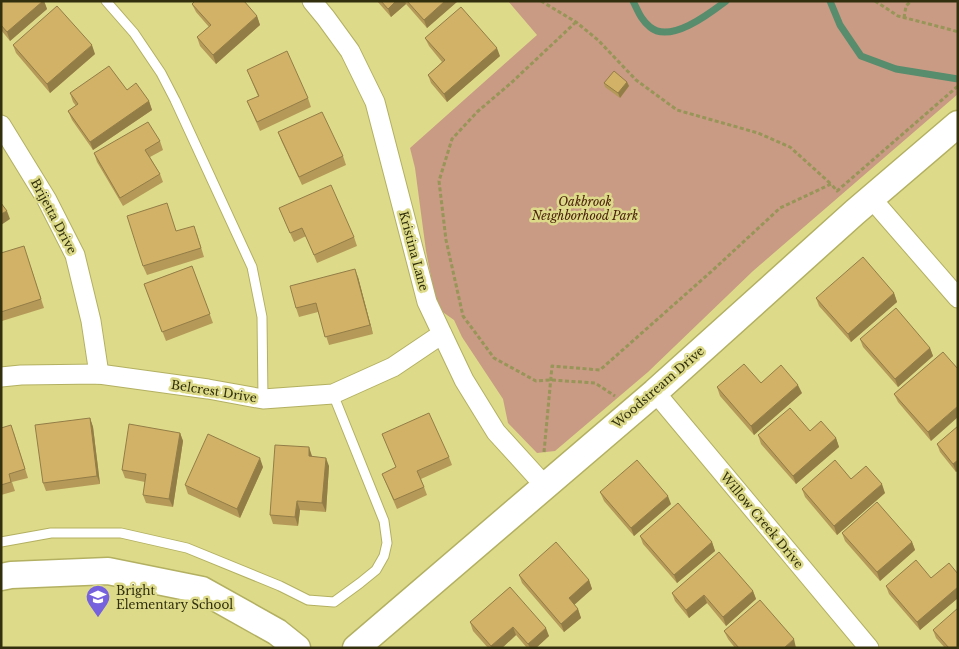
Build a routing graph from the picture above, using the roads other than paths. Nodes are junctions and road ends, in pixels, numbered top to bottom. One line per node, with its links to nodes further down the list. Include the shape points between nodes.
1 (106, 1): 12 (lane, via 134,33 161,73 252,267 262,317)
2 (312, 1): 7 (street, Kristina Lane, via 350,51 375,102 427,302)
3 (958, 124): 5 (street, Woodstream Drive)
4 (1, 125): 8 (street, Brijetta Drive, via 76,255)
5 (871, 198): 6 (street); 10 (street, Woodstream Drive)
6 (955, 289)
7 (442, 334): 11 (street, Belcrest Drive, via 393,367); 13 (street, Kristina Lane, via 464,380 496,432)
8 (99, 374): 9 (street, Belcrest Drive); 12 (street, Belcrest Drive, via 208,388)
9 (1, 376)
10 (655, 392): 13 (street, Woodstream Drive); 18 (street, Willow Creek Drive)
11 (333, 394): 12 (street, Belcrest Drive); 14 (lane, via 384,521 387,543 376,570 334,602 308,600 187,548 121,533 50,533)
12 (263, 399)
13 (545, 486): 17 (street, Woodstream Drive)
14 (1, 542)
15 (1, 577): 16 (street, via 108,571 202,590 277,632)
16 (297, 648)
17 (356, 648)
18 (869, 648)

